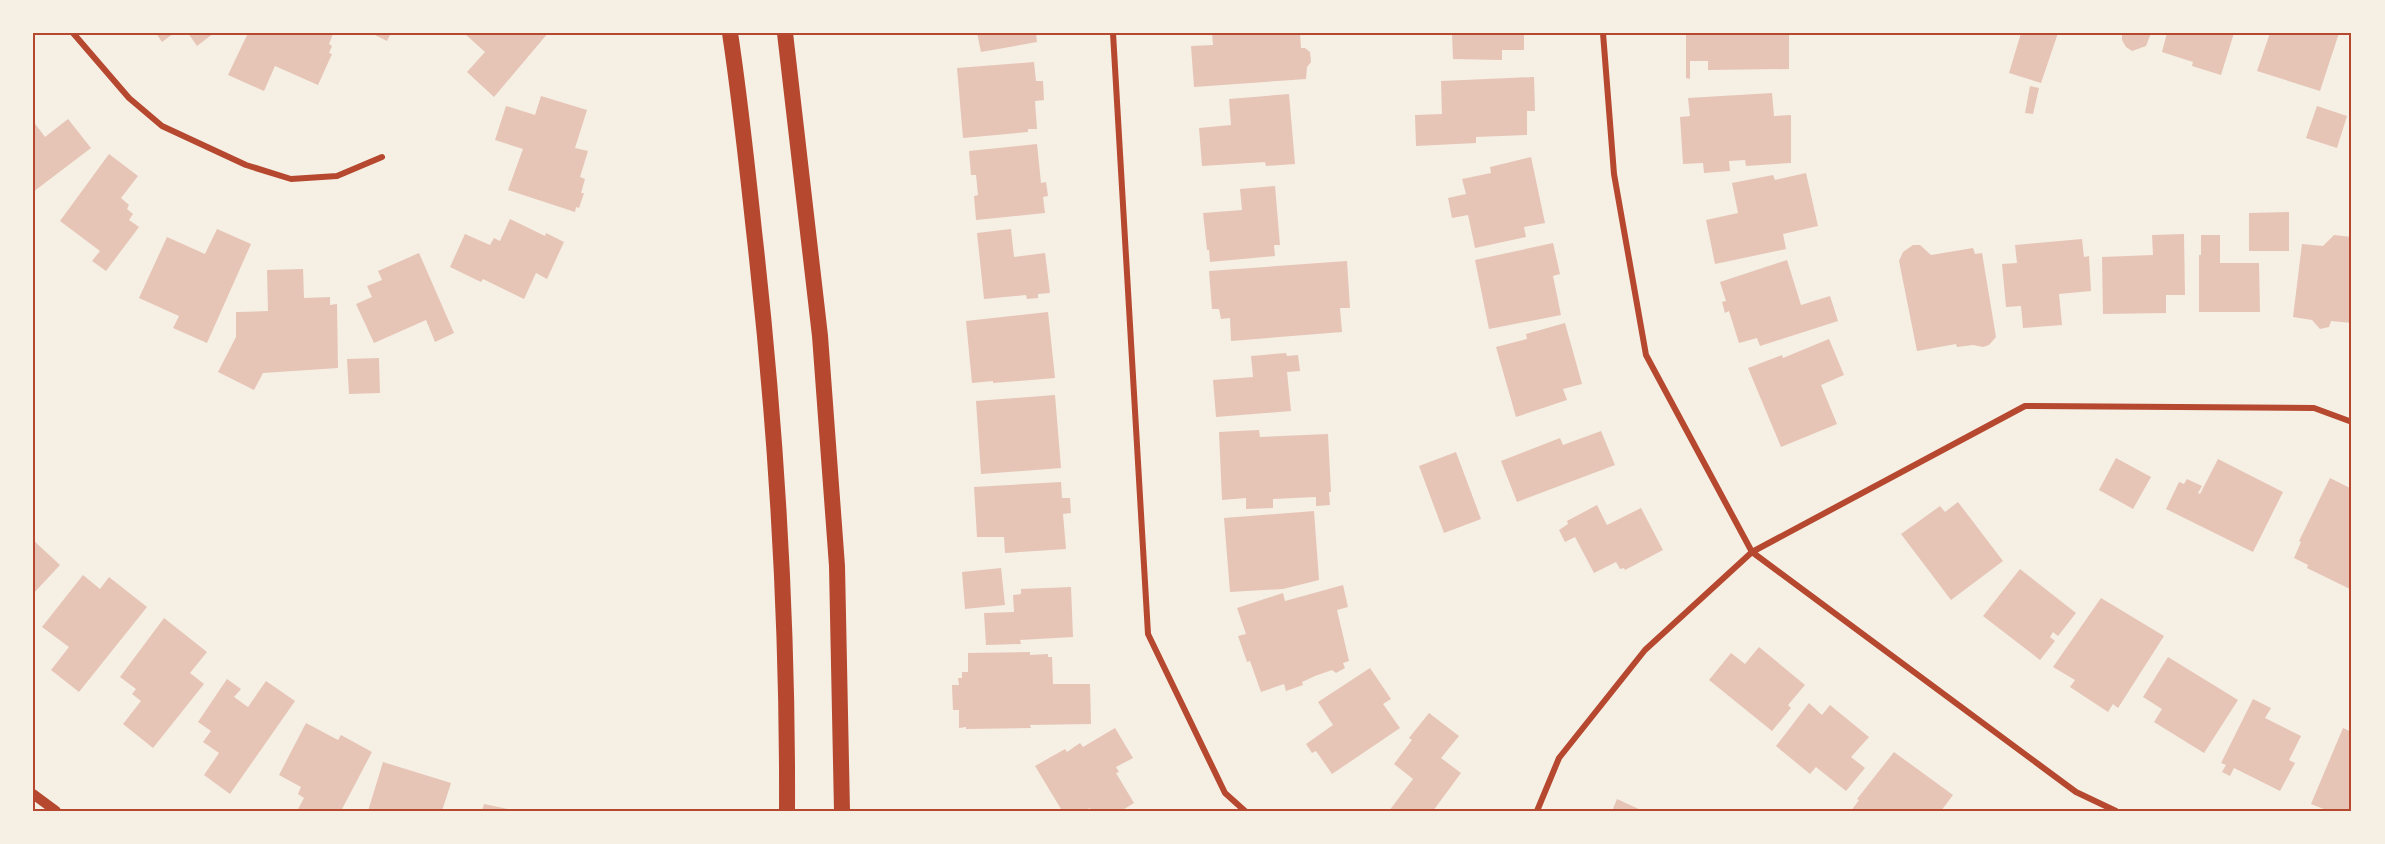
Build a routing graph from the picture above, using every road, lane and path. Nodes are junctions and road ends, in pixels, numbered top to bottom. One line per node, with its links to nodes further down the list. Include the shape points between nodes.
1 (73, 33): 6 (street, via 129,98 162,126 246,165 291,179 337,176)
2 (730, 33): 11 (highway, via 767,341 782,568)
3 (784, 33): 12 (highway, via 820,336 837,566)
4 (1113, 33): 13 (street, via 1148,634 1225,793)
5 (1603, 33): 8 (street, via 1614,174 1646,355)
6 (382, 157)
7 (2352, 422): 8 (street, via 2314,408 2025,406)
8 (1752, 552): 14 (street, via 1645,650 1559,758); 15 (street, via 2076,792)
9 (33, 794): 10 (street)
10 (56, 811)
11 (787, 811)
12 (842, 811)
13 (1245, 811)
14 (1537, 811)
15 (2116, 811)

